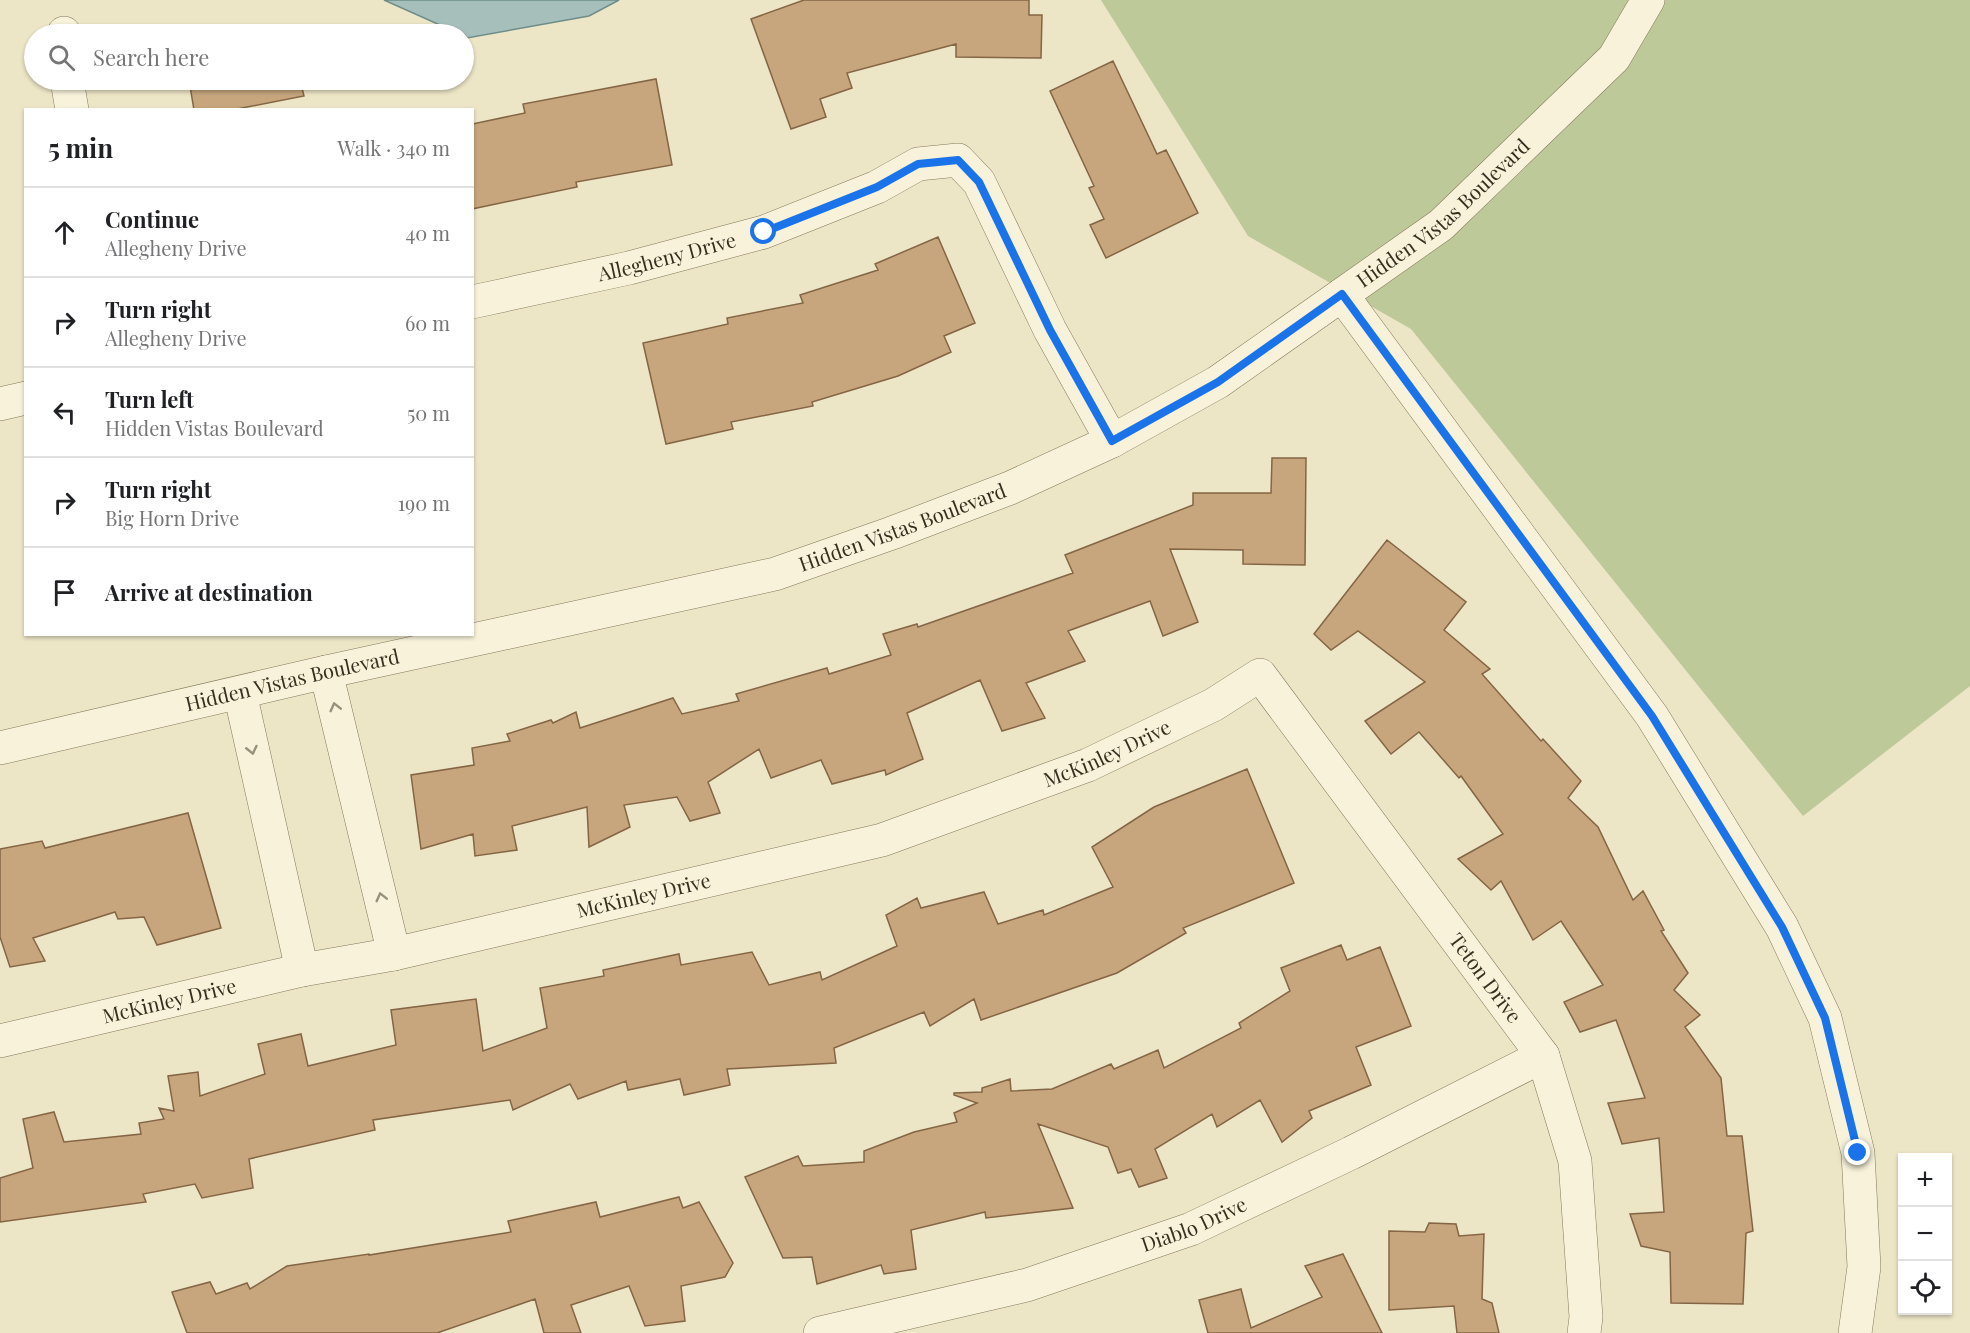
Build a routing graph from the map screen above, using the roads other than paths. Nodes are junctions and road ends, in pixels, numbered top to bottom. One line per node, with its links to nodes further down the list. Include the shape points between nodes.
1 (1648, 0): 4 (street, Hidden Vistas Boulevard, via 1614,58 1441,225)
2 (69, 90): 3 (street)
3 (72, 108)
4 (1342, 294): 8 (street, Hidden Vistas Boulevard, via 1218,382); 19 (street, via 1652,716 1782,927 1825,1018 1858,1153 1864,1267)
5 (474, 302): 8 (street, Allegheny Drive, via 629,268 764,232 877,187 918,164 958,160 979,182 1050,330)
6 (24, 398): 7 (street)
7 (0, 404)
8 (1112, 441): 9 (street, Hidden Vistas Boulevard, via 1010,488 775,574)
9 (327, 672): 11 (street, Hidden Vistas Boulevard); 13 (street, one-way to 9)
10 (1260, 675): 13 (street, McKinley Drive, via 1213,705 1088,765 882,840); 16 (street, Teton Drive)
11 (240, 693): 12 (street, Hidden Vistas Boulevard); 14 (street, one-way to 14)
12 (0, 748)
13 (394, 954): 14 (street, McKinley Drive)
14 (302, 970): 15 (street, McKinley Drive)
15 (0, 1041)
16 (1543, 1056): 17 (street, Diablo Drive, via 1191,1228 1027,1285); 18 (street, Teton Drive, via 1575,1161)
17 (820, 1333)
18 (1584, 1333)
19 (1855, 1333)

